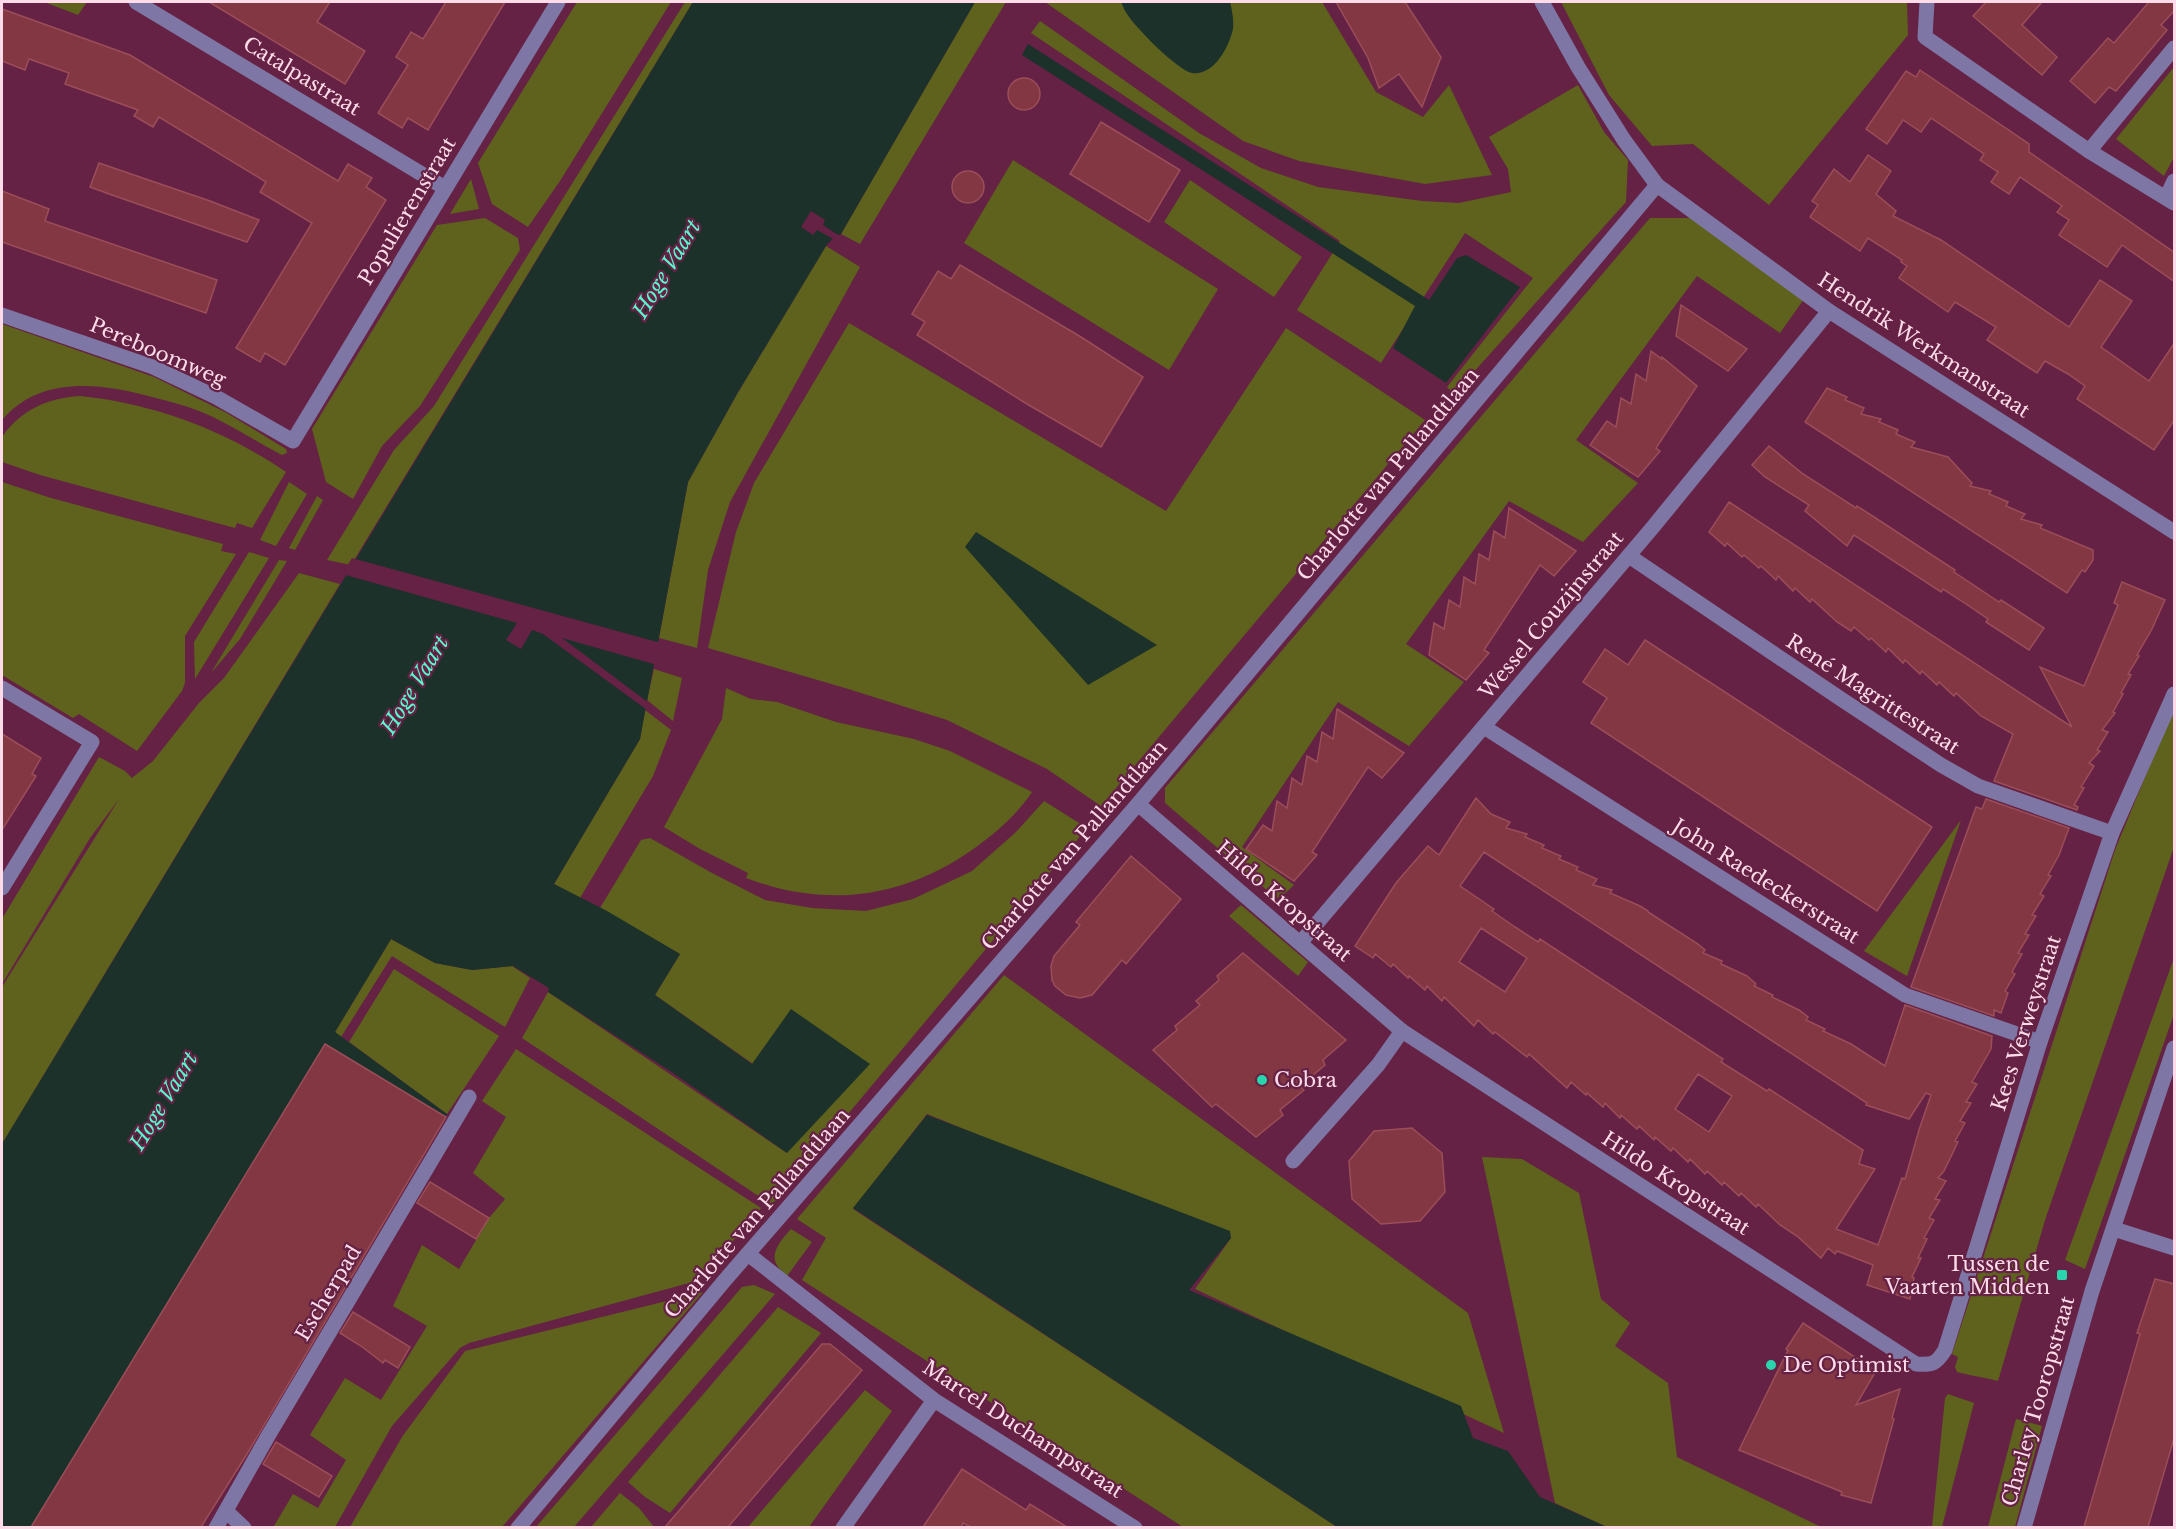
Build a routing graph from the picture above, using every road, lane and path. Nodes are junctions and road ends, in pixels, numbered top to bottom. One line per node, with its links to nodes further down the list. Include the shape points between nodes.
1 (136, 2): 9 (street, Catalpastraat)
2 (558, 2): 9 (street, Populierenstraat)
3 (1542, 2): 8 (street, Hendrik Werkmanstraat, via 1578,67)
4 (1927, 2): 6 (street, via 1925,37)
5 (2175, 48): 6 (street)
6 (2089, 152): 10 (street)
7 (2175, 181): 10 (street)
8 (1657, 185): 11 (street, Hendrik Werkmanstraat); 19 (street, Charlotte van Pallandtlaan)
9 (445, 188): 13 (street, Populierenstraat)
10 (2170, 200)
11 (1830, 310): 14 (street, Hendrik Werkmanstraat); 15 (street, Wessel Couzijnstraat)
12 (2, 315): 13 (street, Pereboomweg, via 169,374)
13 (293, 441)
14 (2175, 532)
15 (1629, 556): 18 (street, Wessel Couzijnstraat); 20 (street, René Magrittestraat, via 1941,765 1978,786)
16 (2, 688): 21 (street, via 92,742)
17 (2175, 694): 20 (street, Kees Verweystraat)
18 (1484, 727): 22 (street, Wessel Couzijnstraat); 24 (street, John Raedeckerstraat, via 1905,995)
19 (1138, 804): 22 (street, Hildo Kropstraat); 30 (street, Charlotte van Pallandtlaan)
20 (2112, 833): 24 (street, Kees Verweystraat)
21 (2, 888)
22 (1300, 942): 23 (street, Hildo Kropstraat)
23 (1402, 1031): 27 (street); 31 (street, Hildo Kropstraat, via 1917,1364)
24 (2040, 1042): 31 (street, Kees Verweystraat, via 1945,1350 1937,1362)
25 (2175, 1048): 28 (street, Charley Tooropstraat)
26 (469, 1097): 33 (street, Escherpad)
27 (1293, 1161)
28 (2114, 1229): 29 (street); 39 (street, Charley Tooropstraat)
29 (2175, 1248)
30 (748, 1254): 32 (street, Marcel Duchampstraat); 36 (street, Charlotte van Pallandtlaan)
31 (1928, 1365)
32 (934, 1400): 37 (street); 38 (street, Marcel Duchampstraat)
33 (226, 1511): 34 (street, Escherpad); 35 (street)
34 (216, 1527)
35 (244, 1527)
36 (518, 1527)
37 (843, 1527)
38 (1135, 1527)
39 (2024, 1527)

